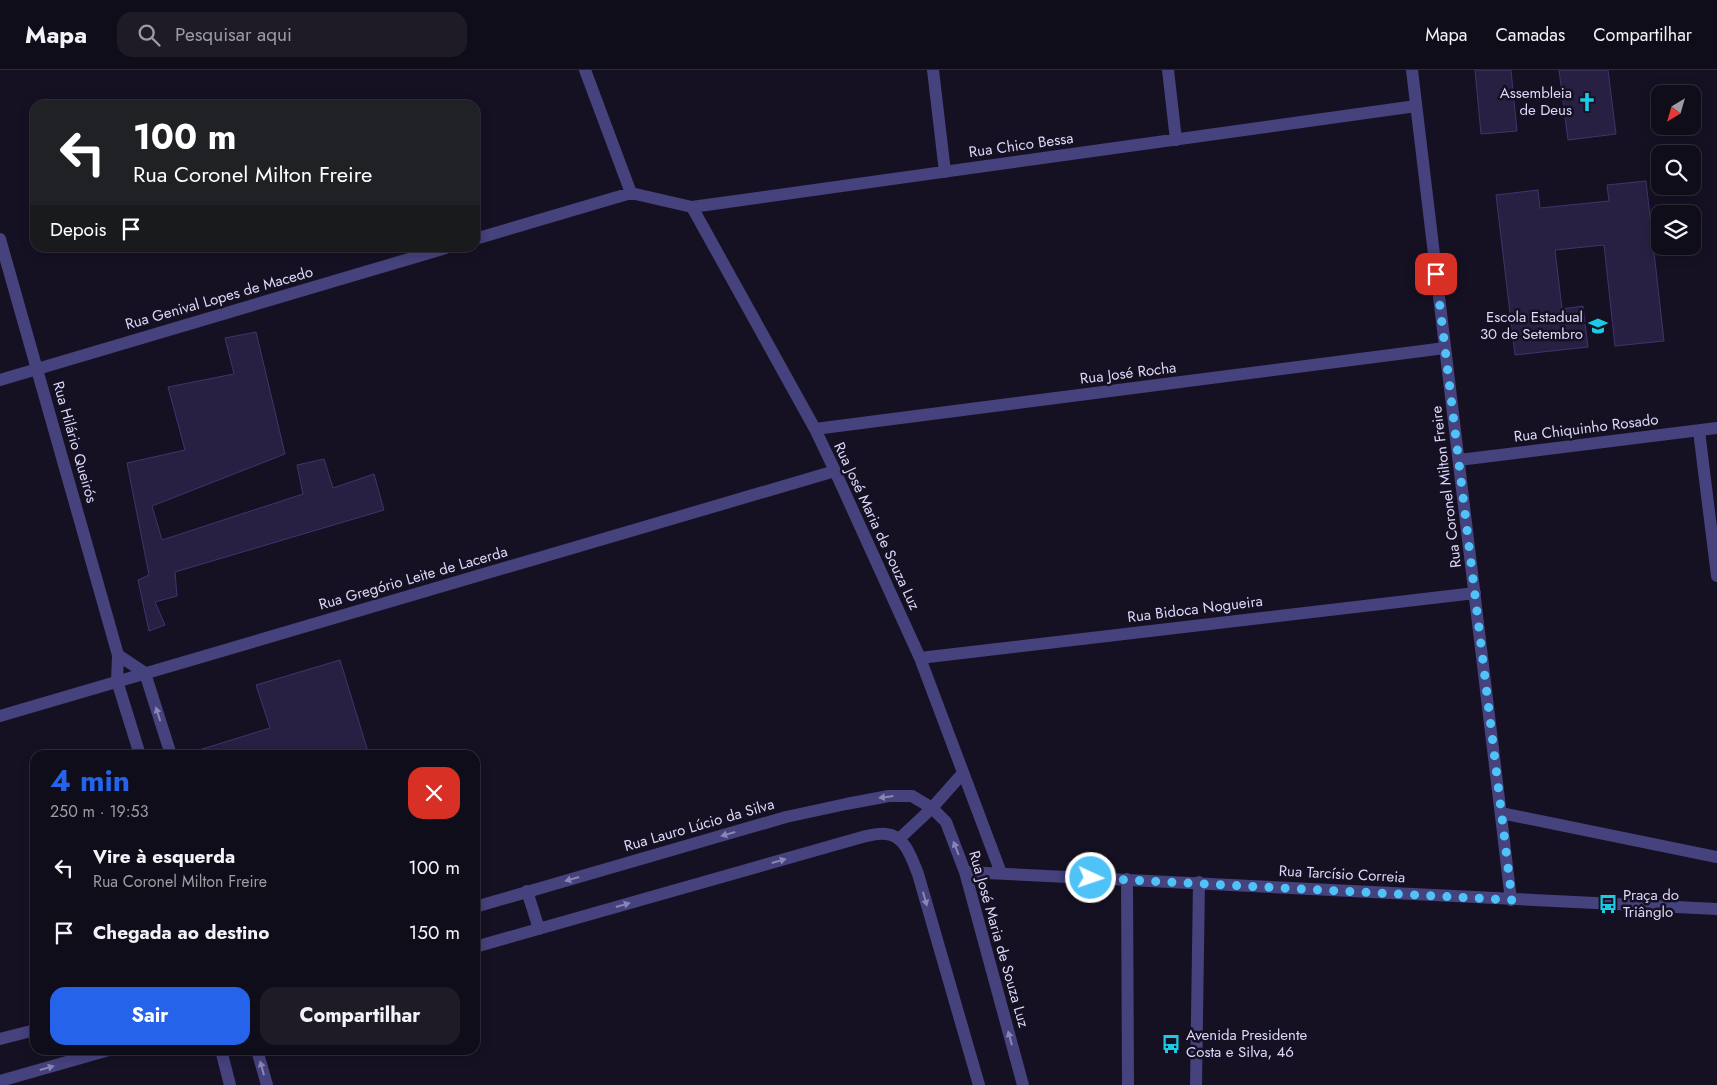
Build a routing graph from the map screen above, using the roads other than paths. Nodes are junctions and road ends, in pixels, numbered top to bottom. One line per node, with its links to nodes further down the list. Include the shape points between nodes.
1 (585, 70): 8 (street)
2 (933, 70): 7 (street)
3 (1168, 70): 6 (street)
4 (1412, 70): 5 (street, Rua Coronel Milton Freire)
5 (1416, 106): 6 (street, Rua Chico Bessa); 13 (street, Rua Coronel Milton Freire)
6 (1176, 140): 7 (street, Rua Chico Bessa)
7 (945, 172): 9 (street, Rua Chico Bessa)
8 (631, 193): 9 (street, Rua Chico Bessa); 11 (street)
9 (692, 207): 17 (street, Rua José Maria de Souza Luz)
10 (0, 238): 14 (street, Rua Hilário Queirós)
11 (480, 238)
12 (432, 252): 14 (street, Rua Genival Lopes de Macedo)
13 (1445, 348): 17 (street, Rua José Rocha); 19 (street, Rua Coronel Milton Freire)
14 (37, 369): 15 (street, Rua Genival Lopes de Macedo); 23 (street, Rua Hilário Queirós)
15 (0, 380)
16 (1717, 428): 18 (street, Rua Chiquinho Rosado)
17 (815, 429): 20 (street, Rua José Maria de Souza Luz)
18 (1698, 431): 19 (street, Rua Chiquinho Rosado); 21 (street)
19 (1459, 460): 22 (street, Rua Coronel Milton Freire)
20 (834, 471): 24 (street, Rua José Maria de Souza Luz); 25 (street, Rua Gregório Leite de Lacerda)
21 (1717, 576)
22 (1475, 593): 24 (street, Rua Bidoca Nogueira); 32 (street, Rua Coronel Milton Freire)
23 (118, 655): 25 (street); 26 (street, Rua Hilário Queirós)
24 (920, 658): 30 (street, Rua José Maria de Souza Luz)
25 (145, 673): 26 (street, Rua Gregório Leite de Lacerda); 29 (street, one-way to 25)
26 (117, 682): 27 (street, Rua Gregório Leite de Lacerda); 28 (street, Rua Hilário Queirós)
27 (0, 716)
28 (138, 750)
29 (169, 750)
30 (963, 774): 31 (street); 36 (street, Rua José Maria de Souza Luz)
31 (932, 808): 33 (street); 35 (street, Rua José Maria de Souza Luz, one-way to 31, via 946,822); 39 (street, Rua Lauro Lúcio da Silva, one-way to 39, via 912,796 889,796 846,804 786,817)
32 (1501, 813): 34 (street); 40 (street, Rua Coronel Milton Freire)
33 (899, 839): 43 (street, one-way to 33, via 866,836 888,834); 53 (street, one-way to 53, via 908,850 918,874)
34 (1717, 857)
35 (965, 872): 36 (street, Rua Tarcísio Correia); 54 (street, Rua José Maria de Souza Luz, one-way to 35)
36 (1001, 873): 37 (street, Rua Tarcísio Correia)
37 (1127, 879): 38 (street, Rua Tarcísio Correia); 55 (street)
38 (1199, 882): 40 (street, Rua Tarcísio Correia); 56 (street)
39 (528, 891): 41 (street, Rua Lauro Lúcio da Silva); 43 (street)
40 (1512, 900): 42 (street, Rua Tarcísio Correia)
41 (480, 905)
42 (1717, 909)
43 (539, 929): 44 (street)
44 (480, 947)
45 (30, 1031): 46 (street)
46 (0, 1039)
47 (91, 1055): 50 (street, one-way to 47)
48 (222, 1055): 51 (street)
49 (259, 1055): 52 (street, one-way to 49)
50 (0, 1081)
51 (230, 1085)
52 (267, 1085)
53 (979, 1085)
54 (1023, 1085)
55 (1128, 1085)
56 (1196, 1085)

